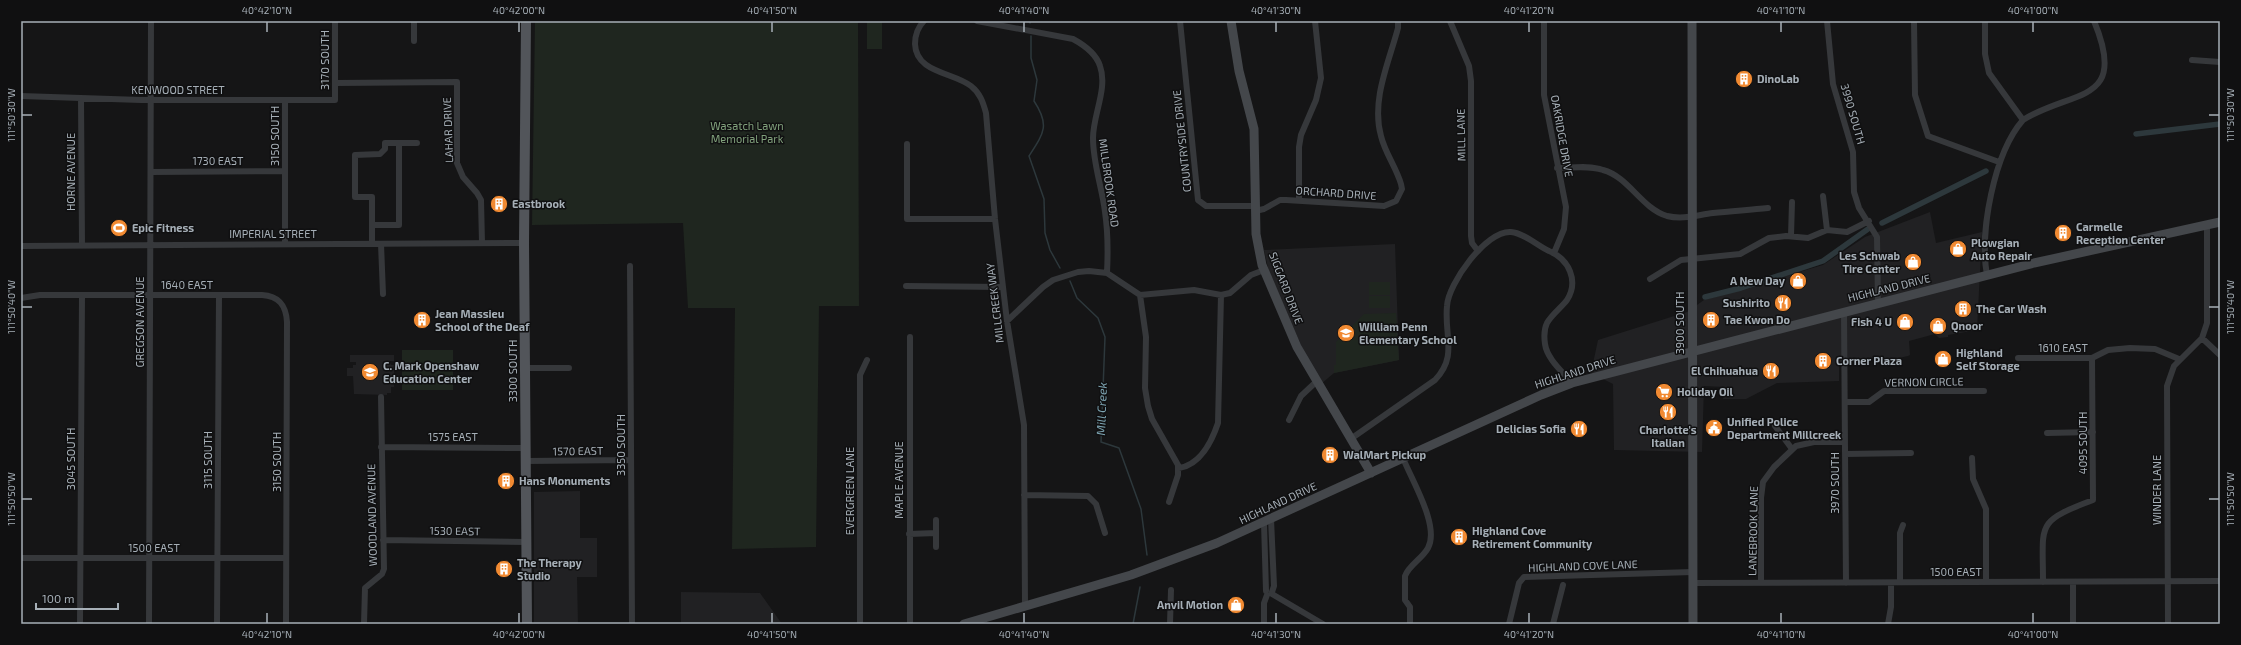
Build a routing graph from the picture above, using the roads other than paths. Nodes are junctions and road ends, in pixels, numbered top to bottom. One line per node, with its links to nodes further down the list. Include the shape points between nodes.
1 (151, 21): 24 (street, GREGSON AVENUE)
2 (335, 21): 21 (street, 3170 SOUTH)
3 (414, 21): 18 (street)
4 (526, 21): 49 (main road, 3300 SOUTH)
5 (924, 21): 41 (street, MILLCREEK WAY, via 916,32 915,46 921,60 936,71 968,84 982,99 986,113)
6 (977, 21): 61 (street, MILLBROOK ROAD, via 1073,39 1084,45 1096,57 1102,72 1102,83 1092,134 1092,148 1106,213)
7 (1180, 21): 39 (street, COUNTRYSIDE DRIVE, via 1198,200 1206,206)
8 (1231, 21): 39 (main road, SIGGARD DRIVE, via 1239,71 1254,129)
9 (1315, 21): 36 (street, via 1321,78 1316,100 1301,135)
10 (1398, 21): 36 (street, ORCHARD DRIVE, via 1379,100 1378,118 1381,137 1401,184 1400,196 1396,201 1384,206)
11 (1450, 21): 56 (street, MILL LANE, via 1469,66 1471,81 1470,236)
12 (1544, 21): 32 (street, OAKRIDGE DRIVE, via 1544,94)
13 (1692, 21): 40 (main road, 3900 SOUTH)
14 (1827, 21): 42 (street, 3990 SOUTH, via 1833,84 1853,152 1854,192 1859,208)
15 (1914, 21): 31 (street, via 1914,95 1928,136)
16 (1985, 21): 27 (street, via 1985,54 1989,73)
17 (2094, 21): 27 (street, via 2105,55 2102,75 2097,84 2085,94)
18 (414, 40)
19 (2192, 60): 20 (street)
20 (2220, 62)
21 (335, 83): 26 (street, 3170 SOUTH); 48 (street, LAHAR DRIVE, via 457,82 457,163 463,177 480,200)
22 (21, 96): 23 (street, KENWOOD STREET)
23 (81, 98): 24 (street, KENWOOD STREET); 54 (street, HORNE AVENUE)
24 (151, 100): 25 (street, KENWOOD STREET); 34 (street, GREGSON AVENUE)
25 (285, 100): 26 (street, KENWOOD STREET); 33 (street, 3150 SOUTH)
26 (335, 100)
27 (2023, 120): 31 (street, via 2016,127)
28 (398, 143): 29 (street); 45 (street, via 399,225); 45 (street, via 385,144 385,149 380,154 355,155 355,197 372,197)
29 (417, 143)
30 (907, 144): 41 (street, via 907,219)
31 (1999, 162): 62 (street, via 1986,232)
32 (1557, 168): 40 (street, via 1608,171 1664,215 1676,218); 57 (street, OAKRIDGE DRIVE, via 1566,218)
33 (285, 171): 34 (street, 1730 EAST); 51 (street, 3150 SOUTH)
34 (151, 172): 50 (street, GREGSON AVENUE)
35 (1823, 196): 46 (street)
36 (1299, 200): 39 (street, ORCHARD DRIVE, via 1280,200 1264,209)
37 (1792, 202): 47 (street)
38 (1768, 208): 40 (street)
39 (1255, 209): 60 (main road, SIGGARD DRIVE, via 1256,234)
40 (1692, 217): 58 (main road, 3900 SOUTH)
41 (995, 219): 65 (street, MILLCREEK WAY)
42 (1869, 221): 46 (street, via 1850,232); 74 (street, 3990 SOUTH, via 1877,237)
43 (2220, 222): 44 (main road, HIGHLAND DRIVE)
44 (2207, 224): 62 (main road, HIGHLAND DRIVE); 78 (street, via 2207,323)
45 (372, 225): 52 (street)
46 (1827, 230): 47 (street, via 1808,238)
47 (1791, 236): 58 (street, via 1769,238 1740,254)
48 (482, 243): 49 (street, IMPERIAL STREET); 53 (street, IMPERIAL STREET)
49 (524, 243): 85 (main road, 3300 SOUTH)
50 (151, 244): 51 (street, IMPERIAL STREET); 54 (street, IMPERIAL STREET); 69 (street, GREGSON AVENUE)
51 (286, 244): 52 (street, IMPERIAL STREET)
52 (372, 244): 53 (street, IMPERIAL STREET)
53 (381, 244): 66 (street)
54 (82, 245): 55 (street, IMPERIAL STREET)
55 (21, 246)
56 (1478, 251): 57 (street, via 1499,235 1512,232); 96 (street, via 1448,297 1446,307 1450,351 1444,370 1435,380)
57 (1554, 253): 88 (street, via 1572,273 1572,283 1566,301 1546,324 1545,346 1553,361)
58 (1692, 258): 63 (street, via 1677,261); 79 (main road, 3900 SOUTH)
59 (630, 266): 105 (street, 3350 SOUTH)
60 (1264, 270): 71 (street, via 1251,275 1230,293); 87 (main road, SIGGARD DRIVE, via 1297,347)
61 (1107, 273): 67 (street); 76 (street, via 1078,272 1053,280)
62 (1987, 275): 74 (main road, HIGHLAND DRIVE)
63 (1650, 279)
64 (906, 286): 65 (street)
65 (1003, 287): 76 (street, MILLCREEK WAY)
66 (382, 294)
67 (1140, 294): 71 (street, via 1194,290); 107 (street, via 1146,343 1145,388 1148,406 1152,419 1169,445)
68 (82, 295): 69 (street, 1640 EAST); 72 (street, 1640 EAST, via 34,295); 121 (street, 3045 SOUTH)
69 (150, 295): 70 (street, 1640 EAST); 122 (street, GREGSON AVENUE)
70 (219, 295): 73 (street, 1640 EAST, via 265,295); 123 (street, 3115 SOUTH)
71 (1221, 295): 107 (street, via 1218,423 1215,434 1195,462)
72 (21, 298)
73 (281, 301): 124 (street, 3150 SOUTH, via 288,322)
74 (1878, 303): 75 (main road, HIGHLAND DRIVE)
75 (1844, 312): 79 (main road, HIGHLAND DRIVE); 91 (street, 3970 SOUTH)
76 (1007, 321): 109 (street, MILLCREEK WAY, via 1024,425)
77 (910, 337): 116 (street, MAPLE AVENUE)
78 (2202, 338): 80 (street); 83 (street, WINDER LANE)
79 (1692, 351): 88 (main road, HIGHLAND DRIVE); 125 (main road, 3900 SOUTH)
80 (2220, 356)
81 (2018, 358): 82 (street, 1610 EAST)
82 (2092, 358): 83 (street, 1610 EAST, via 2108,350 2155,348); 95 (street, 4095 SOUTH)
83 (2179, 359): 133 (street, WINDER LANE, via 2170,373 2167,386)
84 (867, 360): 147 (street, EVERGREEN LANE, via 860,375)
85 (525, 368): 86 (street); 99 (main road, 3300 SOUTH)
86 (569, 368)
87 (1317, 381): 92 (street, via 1301,396); 96 (main road, SIGGARD DRIVE)
88 (1572, 383): 103 (main road, HIGHLAND DRIVE)
89 (1984, 391): 91 (street, VERNON CIRCLE, via 1884,391 1869,402)
90 (381, 397): 98 (street, WOODLAND AVENUE)
91 (1845, 402): 97 (street, 3970 SOUTH)
92 (1289, 420)
93 (1775, 426): 100 (street)
94 (2047, 432): 95 (street)
95 (2093, 432): 131 (street, 4095 SOUTH, via 2093,500 2056,515 2045,526)
96 (1352, 438): 108 (main road, SIGGARD DRIVE)
97 (1845, 442): 100 (street, LANEBROOK LANE, via 1808,443); 102 (street, 3970 SOUTH)
98 (381, 447): 99 (street, 1575 EAST); 117 (street, WOODLAND AVENUE)
99 (526, 448): 106 (main road, 3300 SOUTH)
100 (1792, 449): 135 (street, LANEBROOK LANE, via 1763,482)
101 (1911, 453): 102 (street)
102 (1845, 454): 127 (street, 3970 SOUTH)
103 (1403, 458): 108 (main road, HIGHLAND DRIVE); 153 (street, via 1428,517 1432,534 1428,548 1405,576 1405,600 1410,607)
104 (1972, 458): 130 (street, via 1973,479 1986,509)
105 (631, 460): 106 (street, 1570 EAST); 146 (street, 3350 SOUTH)
106 (526, 461): 118 (main road, 3300 SOUTH)
107 (1179, 468): 110 (street)
108 (1371, 473): 112 (main road, HIGHLAND DRIVE)
109 (1024, 495): 115 (street, via 1088,496 1096,504); 139 (street, MILLCREEK WAY)
110 (1170, 502)
111 (936, 520): 114 (street)
112 (1267, 521): 138 (street); 138 (street, via 1274,586); 139 (main road, HIGHLAND DRIVE, via 1131,575)
113 (1903, 525): 129 (street, via 1900,533)
114 (936, 533): 116 (street); 119 (street)
115 (1105, 533)
116 (909, 534): 148 (street, MAPLE AVENUE)
117 (383, 540): 118 (street, 1530 EAST); 144 (street, WOODLAND AVENUE, via 383,572 366,585 364,591)
118 (526, 542): 145 (main road, 3300 SOUTH)
119 (936, 547)
120 (21, 558): 121 (street, 1500 EAST)
121 (81, 558): 122 (street, 1500 EAST); 140 (street, 3045 SOUTH)
122 (149, 558): 123 (street, 1500 EAST); 141 (street, GREGSON AVENUE)
123 (218, 558): 124 (street, 1500 EAST); 142 (street, 3115 SOUTH)
124 (286, 558): 143 (street, 3150 SOUTH)
125 (1693, 572): 134 (main road, 3900 SOUTH); 154 (street, HIGHLAND COVE LANE, via 1524,577 1519,583)
126 (2220, 581): 133 (street, 1500 EAST)
127 (1846, 582): 128 (street, 1500 EAST); 135 (street, 1500 EAST)
128 (1891, 582): 129 (street, 1500 EAST); 157 (street)
129 (1900, 582): 130 (street, 1500 EAST)
130 (1986, 582): 131 (street, 1500 EAST)
131 (2043, 582): 132 (street, 1500 EAST)
132 (2073, 582): 133 (street, 1500 EAST); 158 (street)
133 (2167, 582): 159 (street, WINDER LANE)
134 (1693, 583): 135 (street, 1500 EAST); 156 (main road, 3900 SOUTH)
135 (1761, 583)
136 (1563, 584): 155 (street)
137 (1171, 590): 150 (street)
138 (1269, 593): 151 (street, via 1264,603); 152 (street)
139 (1024, 607): 149 (main road, HIGHLAND DRIVE)
140 (80, 624)
141 (149, 624)
142 (217, 624)
143 (286, 624)
144 (364, 624)
145 (527, 624)
146 (632, 624)
147 (860, 624)
148 (910, 624)
149 (964, 624)
150 (1170, 624)
151 (1264, 624)
152 (1323, 624)
153 (1410, 624)
154 (1510, 624)
155 (1553, 624)
156 (1693, 624)
157 (1888, 624)
158 (2073, 624)
159 (2168, 624)

